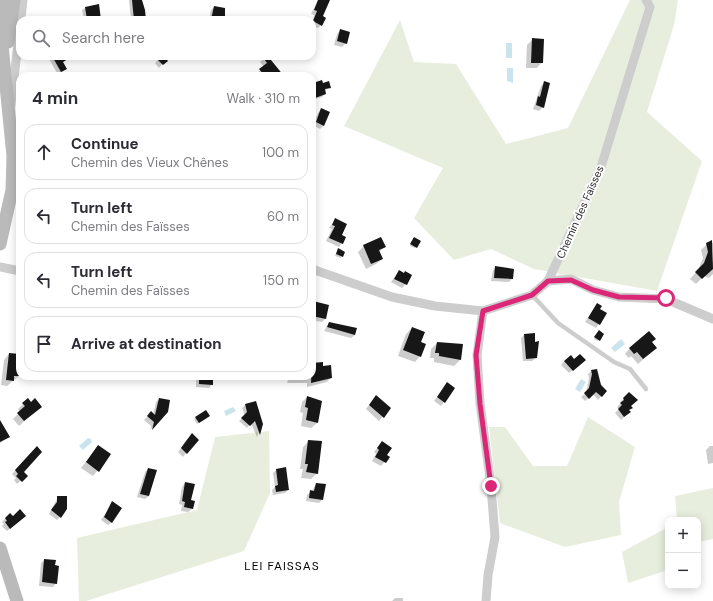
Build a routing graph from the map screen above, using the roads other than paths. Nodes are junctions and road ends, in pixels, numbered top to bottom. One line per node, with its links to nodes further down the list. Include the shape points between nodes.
1 (2, 0): 7 (street, via 1,35)
2 (14, 0): 7 (street)
3 (23, 0): 5 (street)
4 (646, 0): 15 (street, Chemin des Faïsses, via 650,7 601,167)
5 (20, 16)
6 (17, 60): 8 (street)
7 (5, 70): 10 (street)
8 (16, 72)
9 (16, 72): 10 (street)
10 (9, 118): 11 (street, via 12,190)
11 (0, 244)
12 (0, 267): 13 (street)
13 (16, 270)
14 (316, 270): 17 (street, via 392,296 435,306)
15 (548, 281): 16 (street, Chemin des Faïsses); 18 (street, via 571,280 593,290 619,297 666,298)
16 (532, 295): 17 (street, Chemin des Faïsses); 19 (lane, via 558,323 614,362 630,369)
17 (483, 311): 22 (street, via 476,355 491,486 494,537)
18 (713, 319)
19 (646, 389)
20 (0, 548): 21 (street)
21 (17, 601)
22 (486, 601)

